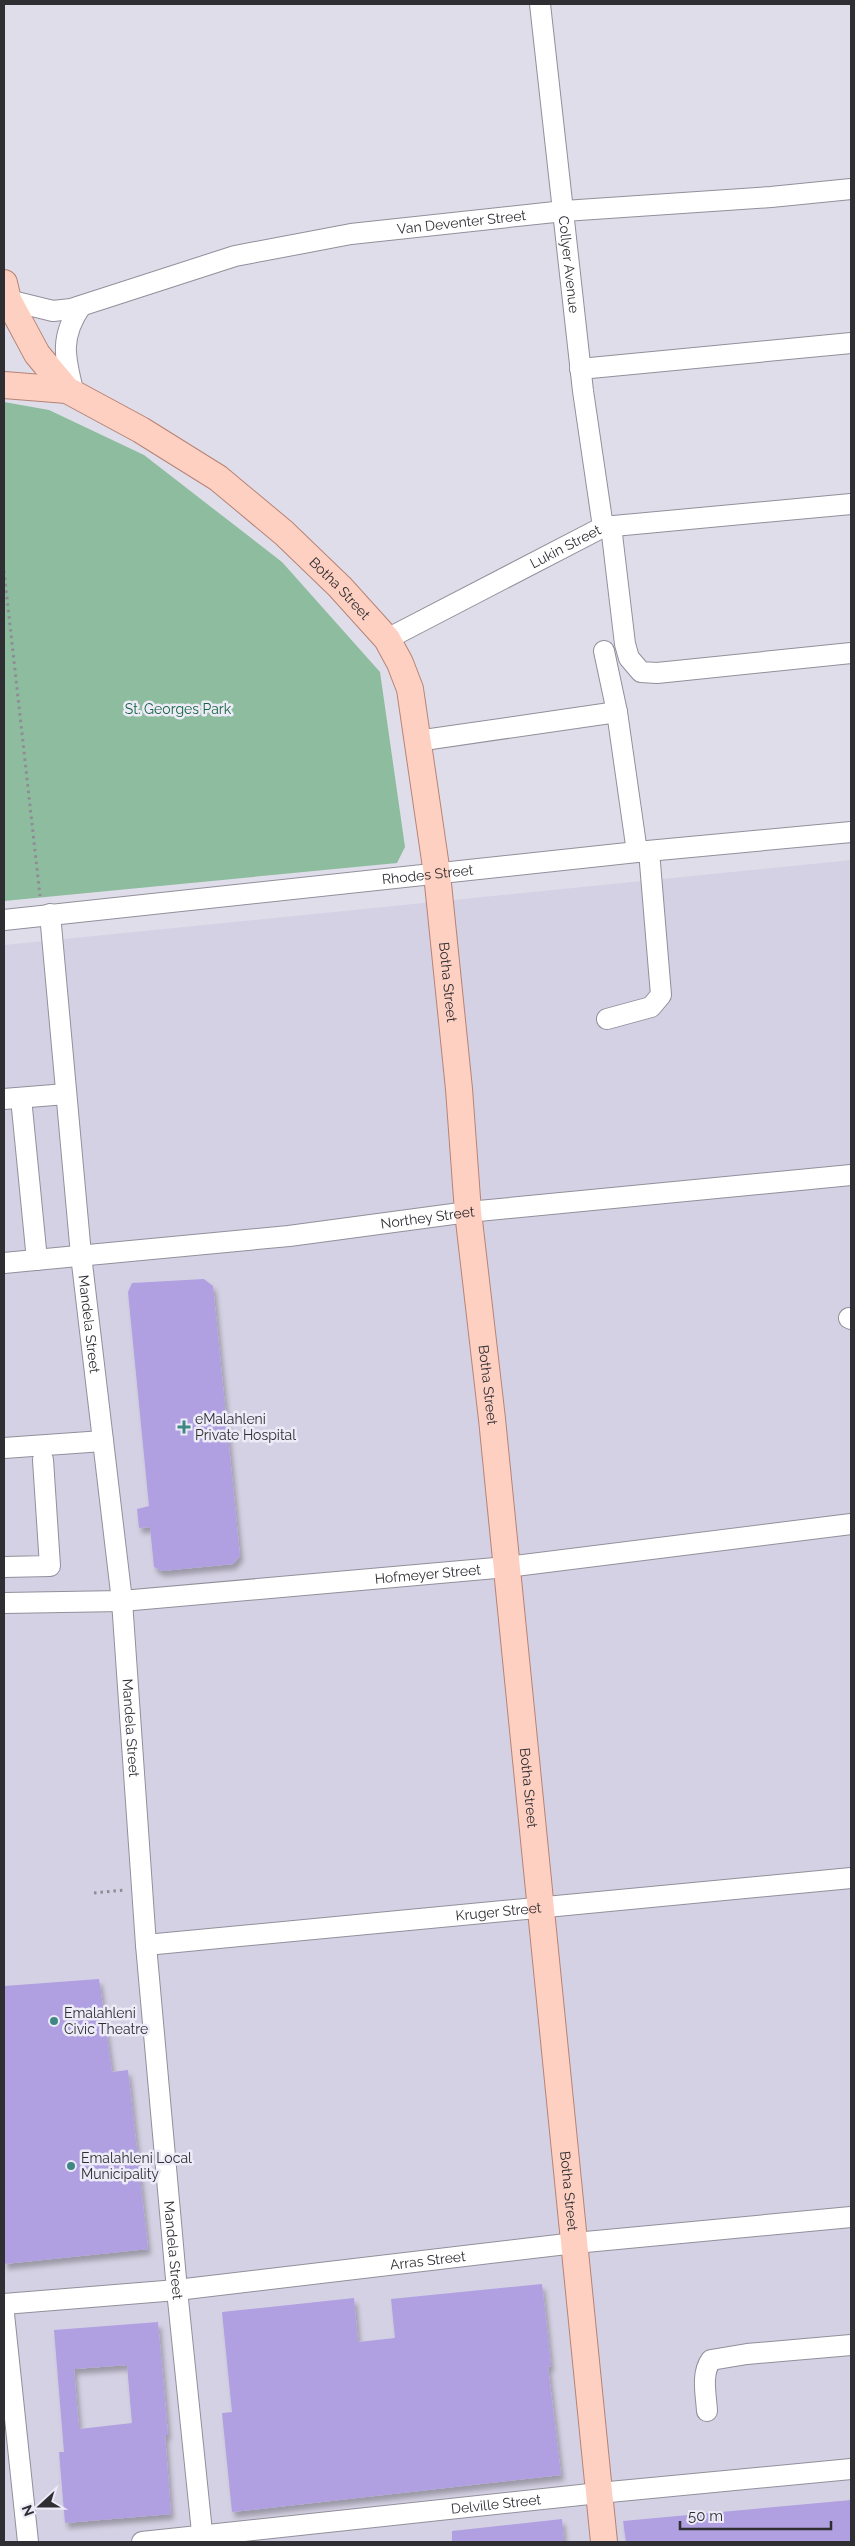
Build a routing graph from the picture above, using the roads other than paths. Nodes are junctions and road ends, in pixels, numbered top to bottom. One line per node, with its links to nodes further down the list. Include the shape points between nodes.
1 (540, 4): 3 (street, Collyer Avenue)
2 (851, 189): 3 (street, Van Deventer Street)
3 (564, 211): 5 (street, Van Deventer Street, via 351,234 235,256); 7 (street, Collyer Avenue)
4 (6, 292): 5 (street, Van Deventer Street, via 53,311); 9 (main road, via 37,354)
5 (81, 306): 9 (street, via 67,330 66,362)
6 (851, 343): 7 (street)
7 (580, 368): 11 (street, Collyer Avenue)
8 (4, 385): 9 (main road)
9 (71, 392): 12 (main road, Botha Street, via 141,430 218,478 284,533 340,587)
10 (851, 504): 11 (street, Lukin Street)
11 (607, 526): 12 (street, Lukin Street); 14 (street, Collyer Avenue, via 625,644 629,658 641,672)
12 (387, 639): 16 (main road, Botha Street, via 410,688)
13 (604, 651): 15 (street)
14 (851, 653)
15 (617, 712): 16 (street); 18 (street)
16 (418, 741): 19 (main road, Botha Street)
17 (851, 832): 18 (street, Rhodes Street)
18 (643, 851): 19 (street, Rhodes Street); 22 (street, via 662,995 651,1007)
19 (437, 874): 20 (street, Rhodes Street); 26 (main road, Botha Street)
20 (46, 915): 21 (street, Rhodes Street); 23 (street, Mandela Street)
21 (4, 920)
22 (607, 1018)
23 (66, 1094): 24 (street); 27 (street, Mandela Street)
24 (12, 1099): 28 (street)
25 (851, 1175): 26 (street, Northey Street)
26 (468, 1212): 27 (street, Northey Street, via 289,1236); 35 (main road, Botha Street)
27 (81, 1254): 28 (street, Northey Street); 30 (street, Mandela Street)
28 (37, 1260): 29 (street, Northey Street)
29 (4, 1263)
30 (103, 1441): 31 (street); 36 (street, Mandela Street)
31 (4, 1448)
32 (43, 1460): 34 (street, via 50,1566)
33 (851, 1524): 35 (street, Hofmeyer Street)
34 (4, 1567)
35 (506, 1567): 36 (street, Hofmeyer Street); 39 (main road, Botha Street)
36 (122, 1602): 37 (street, Hofmeyer Street); 40 (street, Mandela Street)
37 (4, 1603)
38 (851, 1878): 39 (street, Kruger Street)
39 (540, 1908): 40 (street, Kruger Street); 42 (main road, Botha Street)
40 (146, 1945): 43 (street, Mandela Street)
41 (851, 2217): 42 (street, Arras Street)
42 (575, 2243): 43 (street, Arras Street); 49 (main road, Botha Street)
43 (176, 2290): 44 (street, Arras Street); 50 (street, Mandela Street)
44 (4, 2304)
45 (4, 2314): 51 (street)
46 (851, 2345): 47 (street, via 711,2360 706,2366 705,2378)
47 (707, 2410)
48 (851, 2469): 49 (street, Delville Street)
49 (599, 2493): 50 (street, Delville Street); 53 (main road, Botha Street)
50 (203, 2540): 52 (street, Delville Street)
51 (28, 2542)
52 (142, 2542)
53 (604, 2542)

